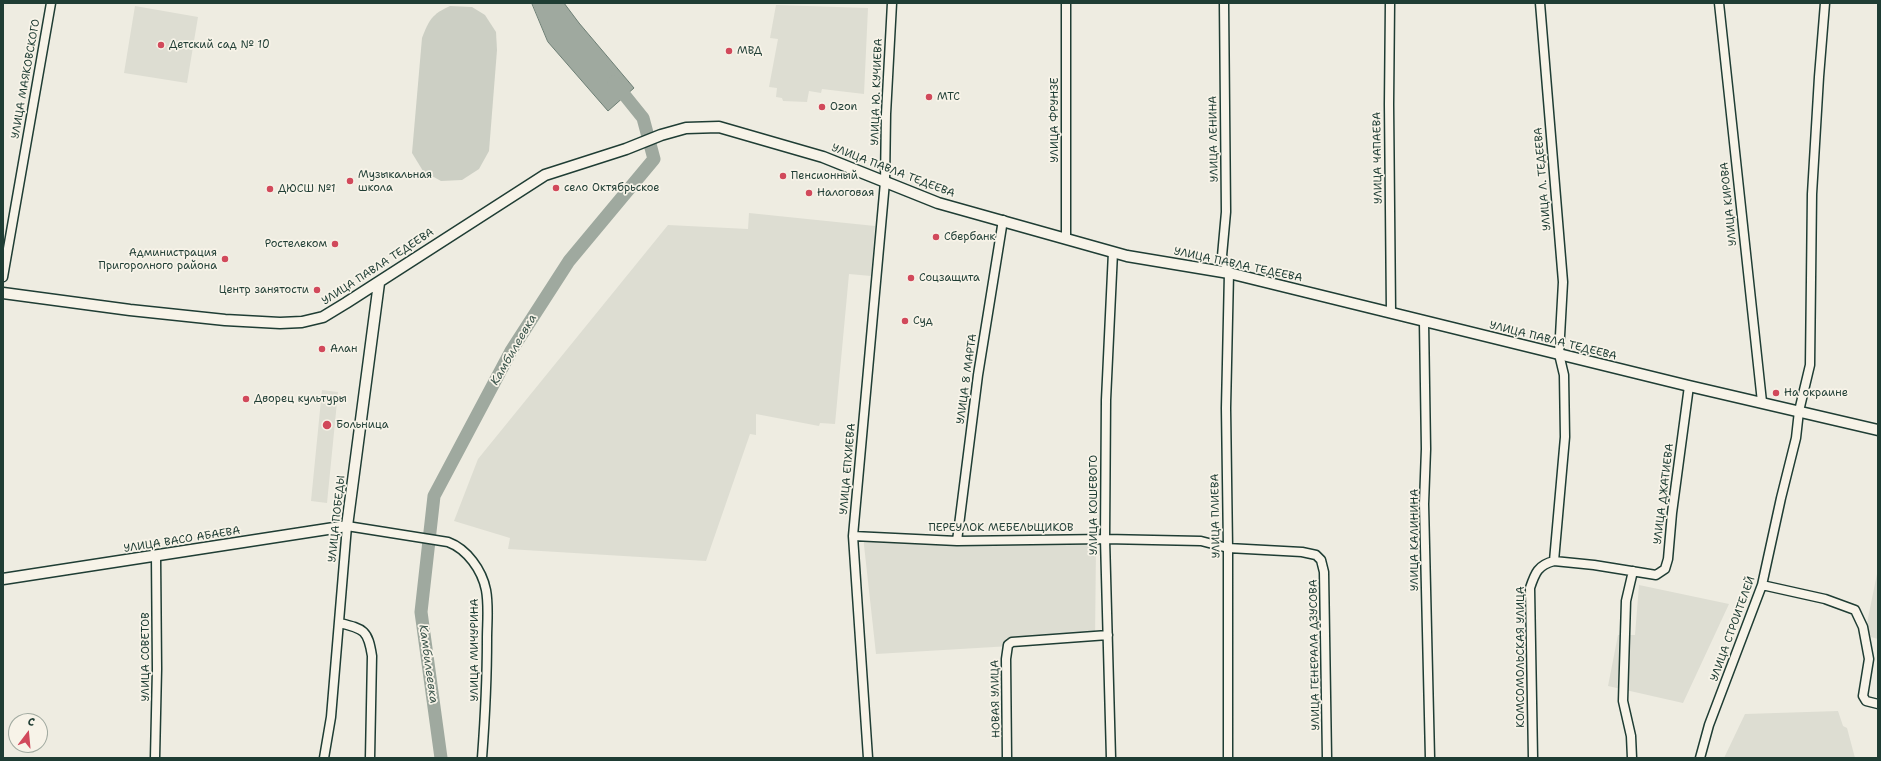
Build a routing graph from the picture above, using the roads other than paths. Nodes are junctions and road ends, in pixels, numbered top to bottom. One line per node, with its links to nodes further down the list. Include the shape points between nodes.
1 (51, 3): 14 (street, УЛИЦА МАЯКОВСКОГО)
2 (892, 3): 9 (street, УЛИЦА Ю. КУЧИЕВА)
3 (1066, 3): 11 (street, УЛИЦА ФРУНЗЕ)
4 (1224, 3): 13 (street, УЛИЦА ЛЕНИНА, via 1226,212 1222,256)
5 (1390, 3): 17 (street, УЛИЦА ЧАПАЕВА)
6 (1540, 3): 19 (street, УЛИЦА Л. ТЕДЕЕВА, via 1563,282)
7 (1719, 3): 21 (street, УЛИЦА КИРОВА)
8 (1825, 3): 22 (street, УЛИЦА СТРОИТЕЛЕЙ, via 1812,194 1810,365)
9 (885, 182): 10 (main road, УЛИЦА ПАВЛА ТЕДЕЕВА, via 938,203); 15 (main road, УЛИЦА ПАВЛА ТЕДЕЕВА, via 823,157 719,126 686,128 544,175 404,264); 26 (street, УЛИЦА ЕПХИЕВА)
10 (1003, 220): 11 (main road, УЛИЦА ПАВЛА ТЕДЕЕВА); 28 (street, УЛИЦА 8 МАРТА, via 978,375)
11 (1066, 237): 12 (main road, УЛИЦА ПАВЛА ТЕДЕЕВА)
12 (1113, 252): 13 (main road, УЛИЦА ПАВЛА ТЕДЕЕВА); 27 (street, УЛИЦА КОШЕВОГО, via 1106,400)
13 (1229, 273): 17 (main road, УЛИЦА ПАВЛА ТЕДЕЕВА); 29 (street, УЛИЦА ПЛИЕВА, via 1226,408)
14 (3, 278)
15 (379, 283): 16 (main road, УЛИЦА ПАВЛА ТЕДЕЕВА, via 323,317 302,322 225,320); 24 (main road, УЛИЦА ПОБЕДЫ)
16 (3, 293)
17 (1391, 312): 18 (main road, УЛИЦА ПАВЛА ТЕДЕЕВА)
18 (1424, 322): 19 (main road, УЛИЦА ПАВЛА ТЕДЕЕВА); 48 (street, УЛИЦА КАЛИНИНА)
19 (1559, 354): 20 (main road, УЛИЦА ПАВЛА ТЕДЕЕВА); 32 (street, via 1564,375 1566,437)
20 (1688, 386): 21 (main road, УЛИЦА ПАВЛА ТЕДЕЕВА); 33 (street, УЛИЦА ДЖАТИЕВА, via 1668,559 1665,569 1656,575)
21 (1762, 402): 22 (main road, УЛИЦА ПАВЛА ТЕДЕЕВА)
22 (1799, 411): 23 (main road, УЛИЦА ПАВЛА ТЕДЕЕВА); 35 (street, УЛИЦА СТРОИТЕЛЕЙ, via 1796,438)
23 (1878, 430)
24 (347, 526): 25 (street, УЛИЦА ВАСО АБАЕВА); 31 (main road, УЛИЦА ВАСО АБАЕВА); 36 (street, УЛИЦА ПОБЕДЫ)
25 (365, 528): 42 (street, УЛИЦА МИЧУРИНА, via 441,540 459,548 474,563 480,574 486,589 487,605)
26 (853, 536): 28 (street, ПЕРЕУЛОК МЕБЕЛЬЩИКОВ); 43 (street, УЛИЦА ЕПХИЕВА)
27 (1105, 539): 28 (street, ПЕРЕУЛОК МЕБЕЛЬЩИКОВ); 29 (street, ПЕРЕУЛОК МЕБЕЛЬЩИКОВ, via 1201,541); 37 (street, УЛИЦА КОШЕВОГО)
28 (957, 541)
29 (1228, 548): 30 (street, ПЕРЕУЛОК МЕБЕЛЬЩИКОВ); 46 (street, УЛИЦА ПЛИЕВА)
30 (1316, 555): 47 (street, УЛИЦА ГЕНЕРАЛА ДЗУСОВА, via 1322,560 1324,572)
31 (156, 556): 34 (main road, УЛИЦА ВАСО АБАЕВА); 39 (street, УЛИЦА СОВЕТОВ)
32 (1554, 561): 33 (street, УЛИЦА ДЖАТИЕВА); 49 (street, КОМСОМОЛЬСКАЯ УЛИЦА, via 1545,564 1535,573 1530,588)
33 (1633, 571): 50 (street, via 1626,602 1622,701 1632,736)
34 (3, 579)
35 (1762, 585): 38 (street, via 1825,599 1855,610 1863,627 1869,659 1863,696 1866,701); 51 (street, УЛИЦА СТРОИТЕЛЕЙ, via 1709,725)
36 (340, 623): 40 (street, УЛИЦА ПОБЕДЫ, via 331,717); 41 (street, via 356,627 365,632 370,639)
37 (1108, 635): 44 (street, НОВАЯ УЛИЦА, via 1012,642 1008,645); 45 (street, УЛИЦА КОШЕВОГО)
38 (1878, 704)
39 (155, 758)
40 (324, 758)
41 (370, 758)
42 (482, 758)
43 (868, 758)
44 (1007, 758)
45 (1111, 758)
46 (1228, 758)
47 (1327, 758)
48 (1430, 758)
49 (1533, 758)
50 (1632, 758)
51 (1700, 758)

